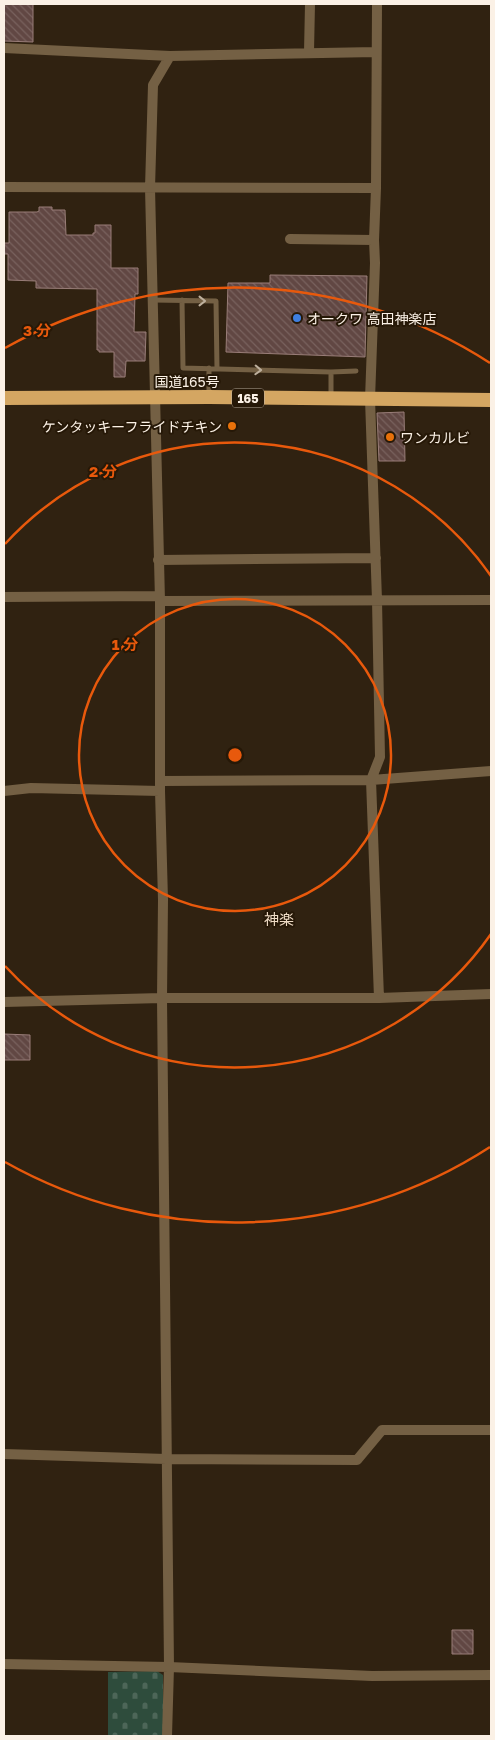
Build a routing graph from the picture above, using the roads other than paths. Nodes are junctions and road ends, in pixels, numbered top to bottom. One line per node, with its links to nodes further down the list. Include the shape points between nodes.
1 (310, 4): 4 (street)
2 (377, 4): 5 (street)
3 (4, 48): 6 (street)
4 (309, 52): 5 (street); 6 (street)
5 (376, 52): 9 (street)
6 (170, 56): 8 (street, via 152,85)
7 (4, 187): 8 (street)
8 (150, 188): 9 (street); 12 (street)
9 (376, 188): 11 (street)
10 (290, 239): 11 (street)
11 (374, 240): 22 (street)
12 (153, 300): 13 (lane); 20 (street)
13 (182, 300): 14 (lane, via 183,368); 15 (lane, one-way to 15, via 216,301)
14 (209, 368): 15 (lane); 18 (lane)
15 (217, 368): 17 (lane, one-way to 17)
16 (356, 371): 17 (lane)
17 (331, 372): 21 (lane)
18 (209, 397): 20 (highway, 国道165号 / 165); 21 (highway, 国道165号 / 165)
19 (4, 398): 20 (highway, 国道165号 / 165)
20 (154, 398): 25 (street)
21 (331, 399): 22 (highway, 国道165号 / 165)
22 (370, 399): 23 (highway, 国道165号 / 165); 24 (street)
23 (491, 400)
24 (376, 558): 25 (street); 28 (street)
25 (158, 560): 27 (street)
26 (4, 597): 27 (street)
27 (159, 599): 28 (street); 32 (street)
28 (377, 600): 29 (street); 31 (street, via 380,757)
29 (491, 600)
30 (491, 771): 31 (street)
31 (371, 780): 32 (street); 36 (street)
32 (160, 786): 33 (street); 35 (street)
33 (4, 791)
34 (491, 994): 36 (street)
35 (162, 998): 36 (street); 37 (street); 40 (street)
36 (380, 998)
37 (4, 1002)
38 (491, 1430): 40 (street, via 382,1430 356,1460)
39 (4, 1454): 40 (street)
40 (166, 1459): 42 (street)
41 (4, 1664): 42 (street)
42 (169, 1667): 43 (street, via 372,1676); 44 (street)
43 (491, 1675)
44 (167, 1736)

